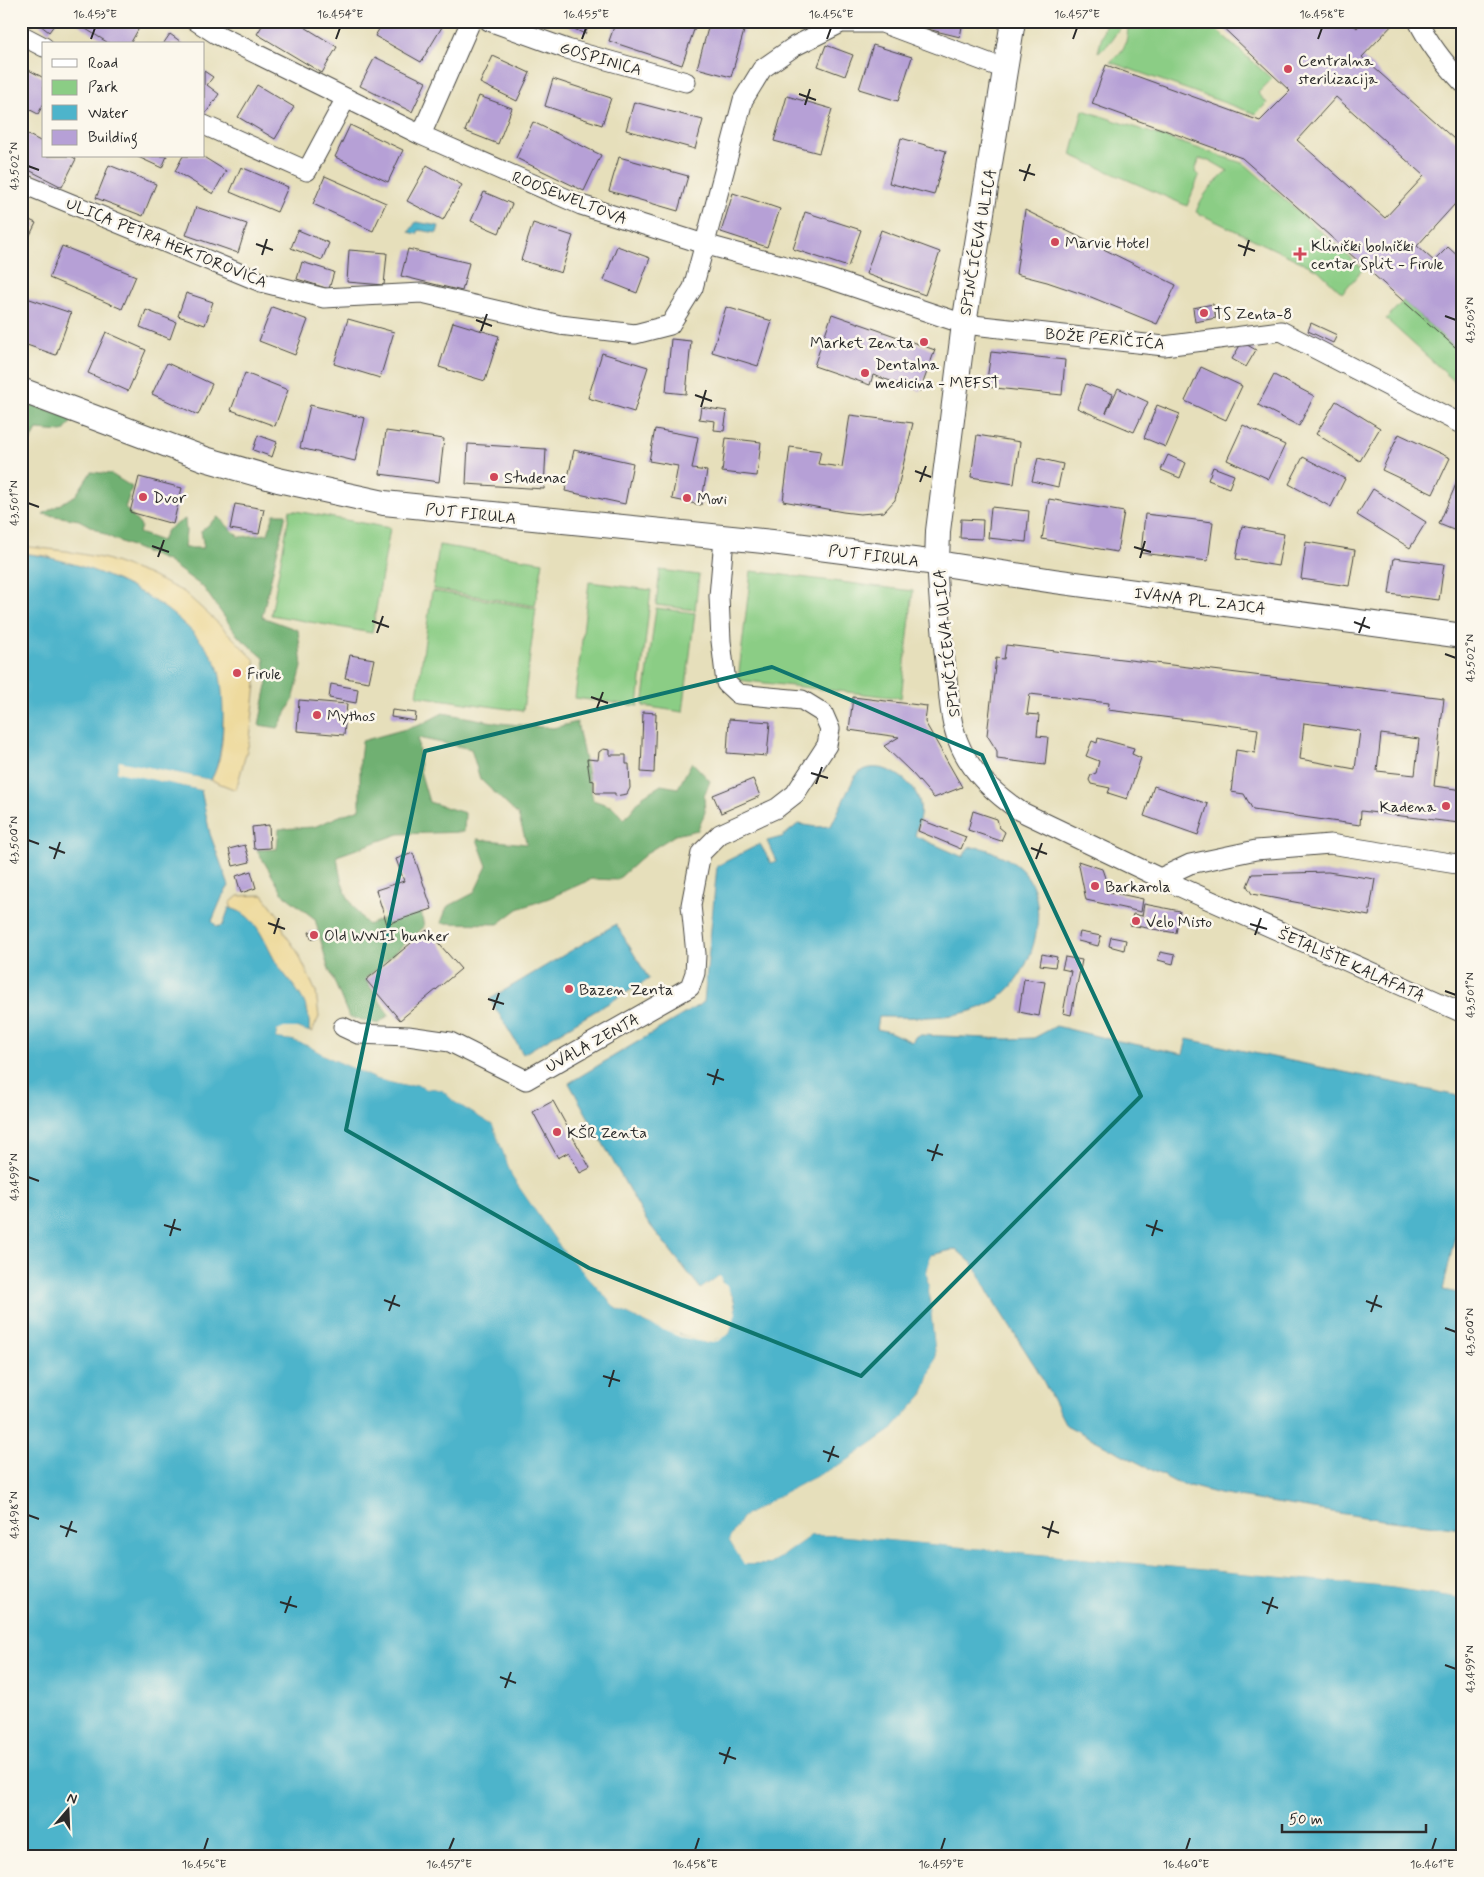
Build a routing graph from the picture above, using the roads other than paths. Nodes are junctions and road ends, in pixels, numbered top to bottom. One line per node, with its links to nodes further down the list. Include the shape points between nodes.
1 (196, 21): 11 (street, ROOSEWELTOVA)
2 (472, 21): 13 (street)
3 (489, 21): 9 (street, GOSPINICA, via 567,49)
4 (1013, 21): 8 (street, SPINČIĆEVA ULICA)
5 (1418, 21): 10 (street, via 1441,60)
6 (21, 35): 7 (street)
7 (42, 46)
8 (1006, 69): 15 (street, ULICA PETRA HEKTOROVIĆA, via 882,23 841,23 795,46 762,69 743,100); 16 (street, SPINČIĆEVA ULICA)
9 (686, 82)
10 (1463, 83)
11 (346, 98): 12 (street, via 307,170); 13 (street, ROOSEWELTOVA)
12 (205, 125)
13 (421, 135): 15 (street, ROOSEWELTOVA, via 581,205)
14 (21, 183): 15 (street, ULICA PETRA HEKTOROVIĆA, via 261,282 324,298 422,293 560,325 635,334 670,324 693,288)
15 (704, 244): 16 (street, ROOSEWELTOVA, via 821,276)
16 (964, 324): 18 (street, BOŽE PERIČIĆA, via 1164,346 1281,331); 20 (street, SPINČIĆEVA ULICA, via 938,531)
17 (21, 390): 19 (street, PUT FIRULA, via 205,459 278,480 384,503)
18 (1463, 425)
19 (724, 538): 20 (street, PUT FIRULA); 25 (street, UVALA ZENTA, via 719,596 726,683 738,694 802,700 822,713 830,730 828,744 795,794 777,808 720,834 701,853 691,905 696,954 690,987 526,1080 450,1042 358,1034)
20 (937, 563): 21 (street, IVANA PL. ZAJCA); 23 (street, SPINČIĆEVA ULICA, via 951,716 958,742 971,766 1000,797 1020,811)
21 (1463, 636)
22 (1463, 865): 23 (street, via 1330,844 1256,850 1190,864)
23 (1160, 878): 24 (street, ŠETALIŠTE KALAFATA)
24 (1463, 1013)
25 (343, 1027)

